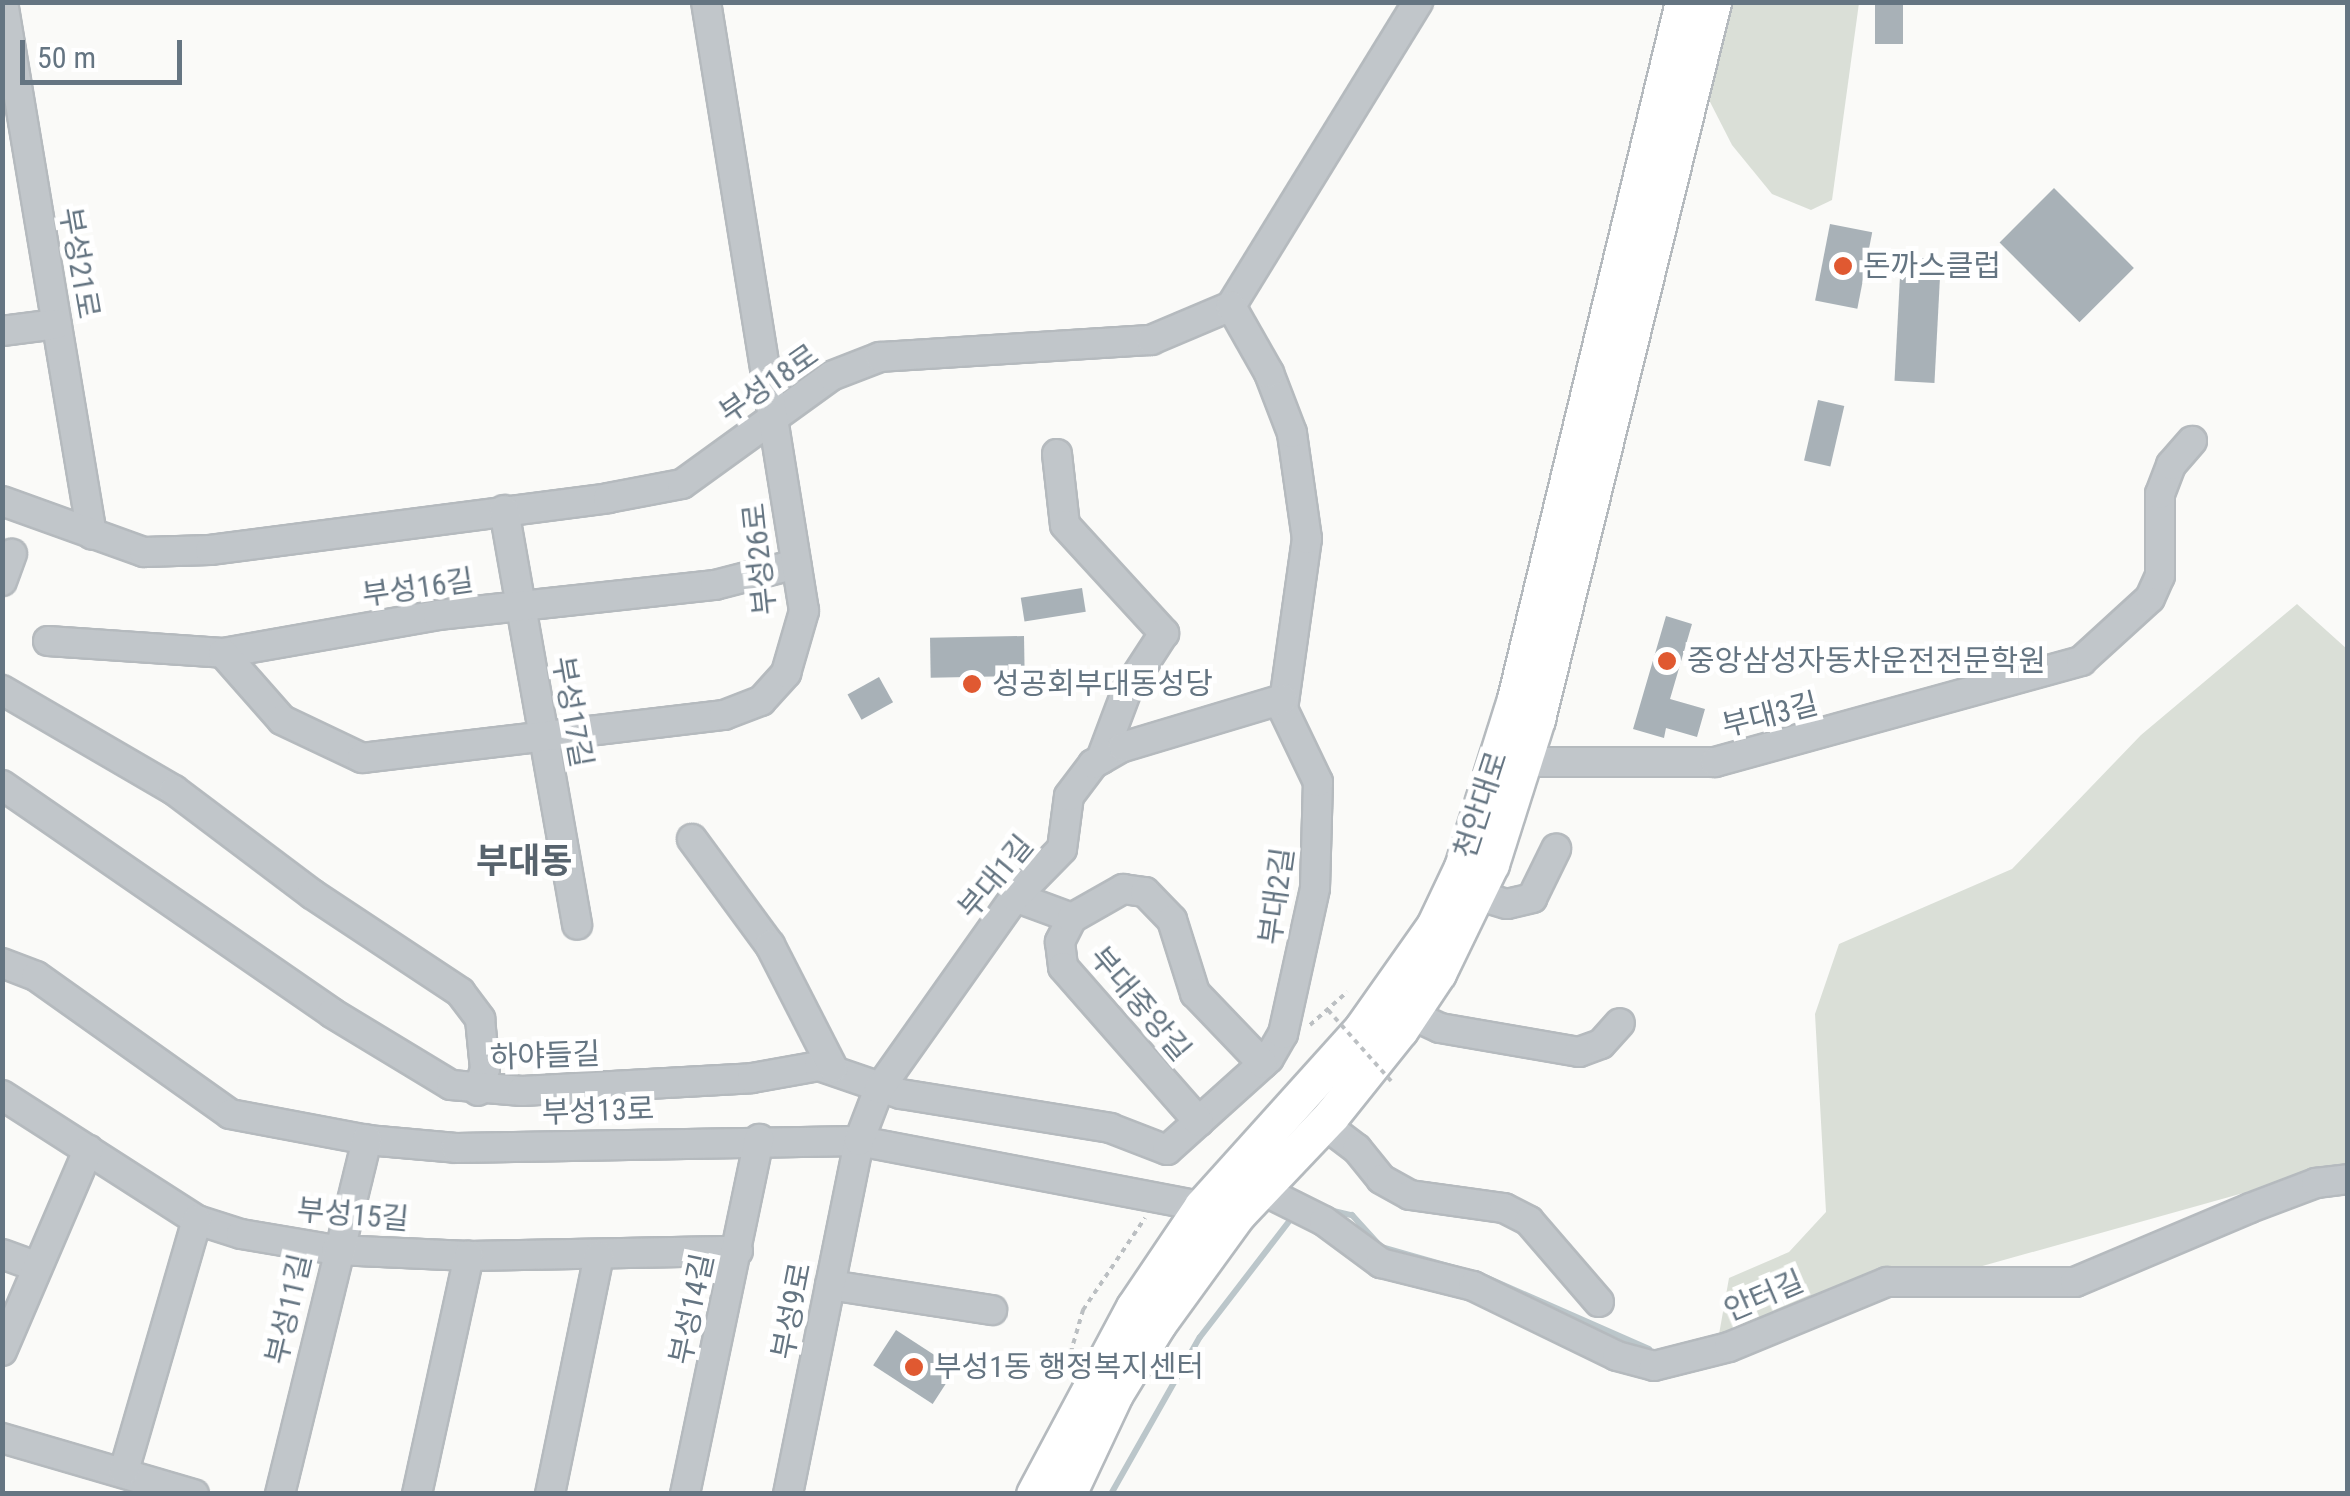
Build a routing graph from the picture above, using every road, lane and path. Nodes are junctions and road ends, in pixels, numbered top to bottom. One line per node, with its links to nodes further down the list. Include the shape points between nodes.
1 (3, 2): 6 (street, 부성21로)
2 (706, 2): 10 (street, 부성26로)
3 (1418, 2): 7 (street)
4 (1683, 2): 51 (main road, 천안대로, via 1514,699 1462,867 1434,926 1362,1028)
5 (1713, 2): 24 (main road, 천안대로)
6 (13, 129): 8 (street, 부성21로)
7 (1231, 306): 10 (street, 부성18로, via 1151,340 880,357 831,376); 21 (street, 부대2길, via 1269,373 1292,433 1307,539)
8 (56, 324): 9 (street); 15 (street, 부성21로)
9 (2, 331)
10 (774, 421): 14 (street, 부성18로, via 682,484); 16 (street, 부성26로)
11 (2192, 441): 24 (street, 부대3길, via 2160,494 2160,576 2150,598 2081,661 1715,762)
12 (1057, 454): 23 (street, via 1065,525 1164,632 1127,690)
13 (2, 501): 15 (street, 부성18로)
14 (504, 510): 15 (street, 부성18로, via 210,550 144,552); 17 (street, 부성17길)
15 (92, 535)
16 (796, 564): 17 (street, 부성16길, via 715,584); 22 (street, 부성26로, via 804,611 786,673 761,702 724,716)
17 (519, 607): 19 (street, 부성16길); 22 (street, 부성17길)
18 (48, 641): 19 (street, 부성16길)
19 (222, 653): 22 (street, 부성26로, via 282,720 362,758)
20 (2, 690): 42 (street, via 174,790 312,894 460,992 480,1019 486,1069)
21 (1284, 699): 23 (street, 부대1길, via 1123,746); 38 (street, 부대2길, via 1288,731 1318,782 1318,844 1294,996)
22 (544, 736): 31 (street, 부성17길)
23 (1101, 759): 29 (street, 부대1길, via 1069,796 1062,849)
24 (1526, 762): 28 (main road, 천안대로)
25 (2, 785): 42 (street, 하야들길, via 423,1072)
26 (692, 839): 39 (street, via 770,944)
27 (1556, 849): 28 (street, via 1532,898 1508,904)
28 (1478, 895): 35 (main road, 천안대로)
29 (1016, 897): 30 (street, 부대중앙길); 41 (street, 부대1길)
30 (1072, 918): 38 (street, 부대중앙길, via 1123,889 1146,892 1172,920 1195,993); 44 (street, 부대중앙길, via 1060,942 1063,967)
31 (577, 925)
32 (2, 963): 47 (street, 부성13로, via 36,976 230,1114)
33 (1347, 992): 34 (path)
34 (1328, 1010): 37 (path); 40 (path, bridge)
35 (1410, 1014): 36 (street, via 1440,1028 1580,1052 1601,1044); 45 (main road, 천안대로)
36 (1620, 1023)
37 (1299, 1035)
38 (1263, 1064): 44 (street, 부대2길)
39 (833, 1068): 41 (street, 하야들길); 42 (street, 하야들길)
40 (1392, 1082)
41 (879, 1089): 48 (street, 부대1길); 50 (street, 하야들길, via 1110,1128)
42 (478, 1091)
43 (2, 1095): 49 (street, 부성15길)
44 (1199, 1122): 50 (street, 부대2길)
45 (1324, 1124): 54 (main road, 천안대로); 64 (street, via 1357,1149 1380,1179 1410,1195 1504,1208 1529,1221)
46 (760, 1138): 47 (street, 부성13로, via 456,1148); 48 (street, 부성13로); 58 (street, 부성14길)
47 (367, 1140): 57 (street, 부성11길)
48 (859, 1141): 53 (street, 부성13로); 63 (street, 부성9로)
49 (88, 1150): 56 (street, 부성15길); 62 (street)
50 (1167, 1150)
51 (1230, 1174): 54 (street, 안터길); 55 (main road, 천안대로)
52 (2348, 1178): 54 (street, 안터길, via 2250,1208 2075,1282 1887,1282 1729,1347 1654,1366 1617,1356 1473,1286 1382,1263 1324,1221)
53 (1159, 1197): 55 (street, 부성13로); 67 (path, via 1084,1310)
54 (1263, 1202): 55 (street, 부성13로); 77 (main road, 천안대로, via 1114,1394)
55 (1202, 1206): 76 (main road, 천안대로, via 1134,1308)
56 (197, 1220): 57 (street, 부성15길); 69 (street)
57 (336, 1250): 60 (street, 부성15길); 71 (street, 부성11길)
58 (738, 1251): 61 (street, 부성15길); 74 (street, 부성14길)
59 (2, 1254): 62 (street)
60 (469, 1256): 61 (street, 부성15길); 72 (street)
61 (599, 1256): 73 (street)
62 (35, 1266): 66 (street)
63 (830, 1285): 65 (street); 75 (street, 부성9로)
64 (1599, 1302)
65 (992, 1310)
66 (2, 1351)
67 (1060, 1389)
68 (2, 1438): 69 (street)
69 (124, 1471): 70 (street)
70 (194, 1494)
71 (280, 1494)
72 (418, 1494)
73 (550, 1494)
74 (685, 1494)
75 (788, 1494)
76 (1034, 1494)
77 (1068, 1494)

